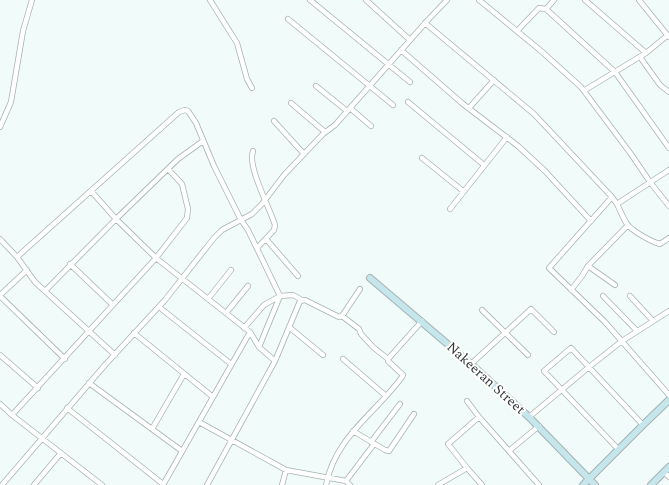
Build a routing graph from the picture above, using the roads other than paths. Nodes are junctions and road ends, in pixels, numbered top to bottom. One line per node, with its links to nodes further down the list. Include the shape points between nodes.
1 (32, 0): 35 (street, via 23,31 11,102)
2 (210, 0): 25 (street, via 237,43 247,80)
3 (310, 0): 19 (street)
4 (366, 0): 15 (street)
5 (447, 0): 12 (street)
6 (478, 0): 13 (street)
7 (554, 0): 10 (street)
8 (584, 0): 17 (street)
9 (639, 0): 14 (street)
10 (546, 9): 13 (street, via 539,8 535,11); 20 (street)
11 (288, 19): 24 (street)
12 (424, 23): 15 (street); 21 (street)
13 (517, 31): 26 (street)
14 (668, 36): 17 (street)
15 (410, 40): 16 (street)
16 (401, 50): 19 (street); 31 (street)
17 (646, 53): 18 (street)
18 (640, 56): 20 (street); 27 (street, via 660,85)
19 (389, 64): 22 (street); 24 (street)
20 (615, 72): 26 (street); 39 (street)
21 (494, 80): 31 (street); 49 (street, via 534,114)
22 (410, 82)
23 (316, 86): 32 (street)
24 (369, 86): 30 (street); 32 (street)
25 (252, 88)
26 (585, 90): 46 (street)
27 (669, 92)
28 (408, 102): 43 (street)
29 (291, 103): 36 (street)
30 (393, 105)
31 (469, 108): 37 (street)
32 (348, 109): 34 (street); 36 (street, via 335,126)
33 (274, 121): 41 (street)
34 (371, 126)
35 (0, 127)
36 (325, 132): 41 (street)
37 (507, 137): 43 (street); 56 (street, via 545,171)
38 (203, 141): 44 (street); 47 (street, via 191,114 185,110 179,112); 55 (street)
39 (669, 148)
40 (253, 151): 50 (street, via 251,158)
41 (304, 154): 50 (street, via 284,174)
42 (422, 158): 48 (street)
43 (484, 165): 48 (street)
44 (168, 169): 54 (street); 63 (street, via 182,184 188,214)
45 (669, 170): 46 (street)
46 (650, 182): 51 (street); 52 (street)
47 (91, 191): 54 (street); 62 (street)
48 (463, 192): 53 (street)
49 (612, 197): 51 (street); 56 (street)
50 (266, 200): 55 (street, via 252,214); 60 (street, via 276,225)
51 (617, 204): 57 (street)
52 (669, 206)
53 (450, 208)
54 (116, 219): 63 (street); 64 (street)
55 (241, 220): 61 (street); 70 (street, via 222,230 214,238)
56 (591, 221): 74 (street, via 549,268)
57 (628, 225): 58 (street, via 653,242 660,244); 65 (street)
58 (669, 238)
59 (0, 239): 62 (street)
60 (266, 239): 61 (street); 68 (street)
61 (257, 248): 77 (street)
62 (17, 257): 66 (street)
63 (156, 258): 70 (street); 82 (street)
64 (70, 264): 75 (street); 82 (street)
65 (588, 266): 71 (street); 74 (street)
66 (27, 270): 75 (street); 76 (street)
67 (231, 270): 80 (street)
68 (298, 276)
69 (370, 278): 88 (street, Nakeeran Street)
70 (183, 279): 80 (street); 83 (street)
71 (615, 285)
72 (248, 286): 86 (street)
73 (360, 289): 87 (street)
74 (571, 290): 98 (street)
75 (45, 291): 93 (street)
76 (0, 296): 104 (street)
77 (280, 296): 81 (street, via 292,295); 91 (street, via 264,305); 99 (street)
78 (604, 296): 92 (street)
79 (630, 296): 89 (street)
80 (208, 298): 86 (street)
81 (302, 300): 87 (street, via 335,316); 90 (street)
82 (113, 305): 93 (street)
83 (159, 307): 96 (street); 108 (street)
84 (482, 310): 97 (street)
85 (669, 311): 89 (street)
86 (226, 313): 91 (street)
87 (342, 316): 106 (street, via 359,329 373,347)
88 (422, 321): 106 (street); 109 (street, Nakeeran Street)
89 (654, 321): 92 (street)
90 (289, 327): 102 (street); 107 (street)
91 (244, 328): 94 (street)
92 (637, 331): 98 (street)
93 (89, 332): 101 (street); 104 (street)
94 (250, 332): 99 (street); 108 (street)
95 (554, 332): 97 (street, via 531,309)
96 (134, 333): 101 (street); 111 (street)
97 (505, 333): 103 (street); 109 (street)
98 (622, 341): 110 (street); 115 (street)
99 (259, 347): 107 (street)
100 (0, 355): 113 (street)
101 (115, 355): 112 (street)
102 (323, 355)
103 (528, 355)
104 (65, 359): 113 (street)
105 (343, 359): 116 (street)
106 (388, 359): 116 (street, via 403,374)
107 (275, 361): 133 (street)
108 (231, 364): 117 (street)
109 (471, 364): 126 (street, Nakeeran Street)
110 (589, 367): 114 (street); 114 (street, via 571,348 544,372); 128 (street)
111 (184, 374): 117 (street); 130 (street)
112 (89, 383): 122 (street); 130 (street)
113 (38, 388): 124 (street)
114 (561, 390): 126 (street); 136 (street)
115 (669, 395)
116 (386, 396): 131 (street)
117 (213, 397): 127 (street)
118 (669, 400): 128 (street)
119 (467, 401): 125 (street)
120 (0, 404): 124 (street)
121 (400, 404): 134 (street)
122 (68, 408): 132 (street); 149 (street)
123 (414, 414): 134 (street, via 389,451)
124 (12, 415): 132 (street)
125 (480, 417): 135 (street); 139 (street, via 448,444)
126 (529, 417): 129 (street, Nakeeran Street)
127 (199, 422): 133 (street); 137 (street)
128 (643, 425): 136 (street)
129 (539, 426): 135 (street); 144 (street, Nakeeran Street)
130 (152, 429): 137 (street)
131 (354, 431): 134 (street); 142 (street, via 338,450)
132 (41, 438): 138 (street); 146 (street)
133 (231, 440): 140 (street); 150 (street)
134 (373, 443): 145 (street)
135 (510, 450): 156 (street)
136 (618, 450): 144 (street)
137 (182, 451): 149 (street)
138 (61, 453): 147 (street); 148 (street)
139 (467, 468): 154 (street); 155 (street)
140 (286, 470): 142 (street); 151 (street)
141 (667, 470): 143 (street); 159 (street)
142 (328, 476): 145 (street); 152 (street)
143 (669, 477)
144 (589, 479): 157 (street); 158 (street, Nakeeran Street)
145 (346, 480): 153 (street)
146 (2, 485)
147 (34, 485)
148 (102, 485)
149 (163, 485)
150 (207, 485)
151 (282, 485)
152 (326, 485)
153 (350, 485)
154 (438, 485)
155 (482, 485)
156 (539, 485)
157 (584, 485)
158 (595, 485)
159 (651, 485)

